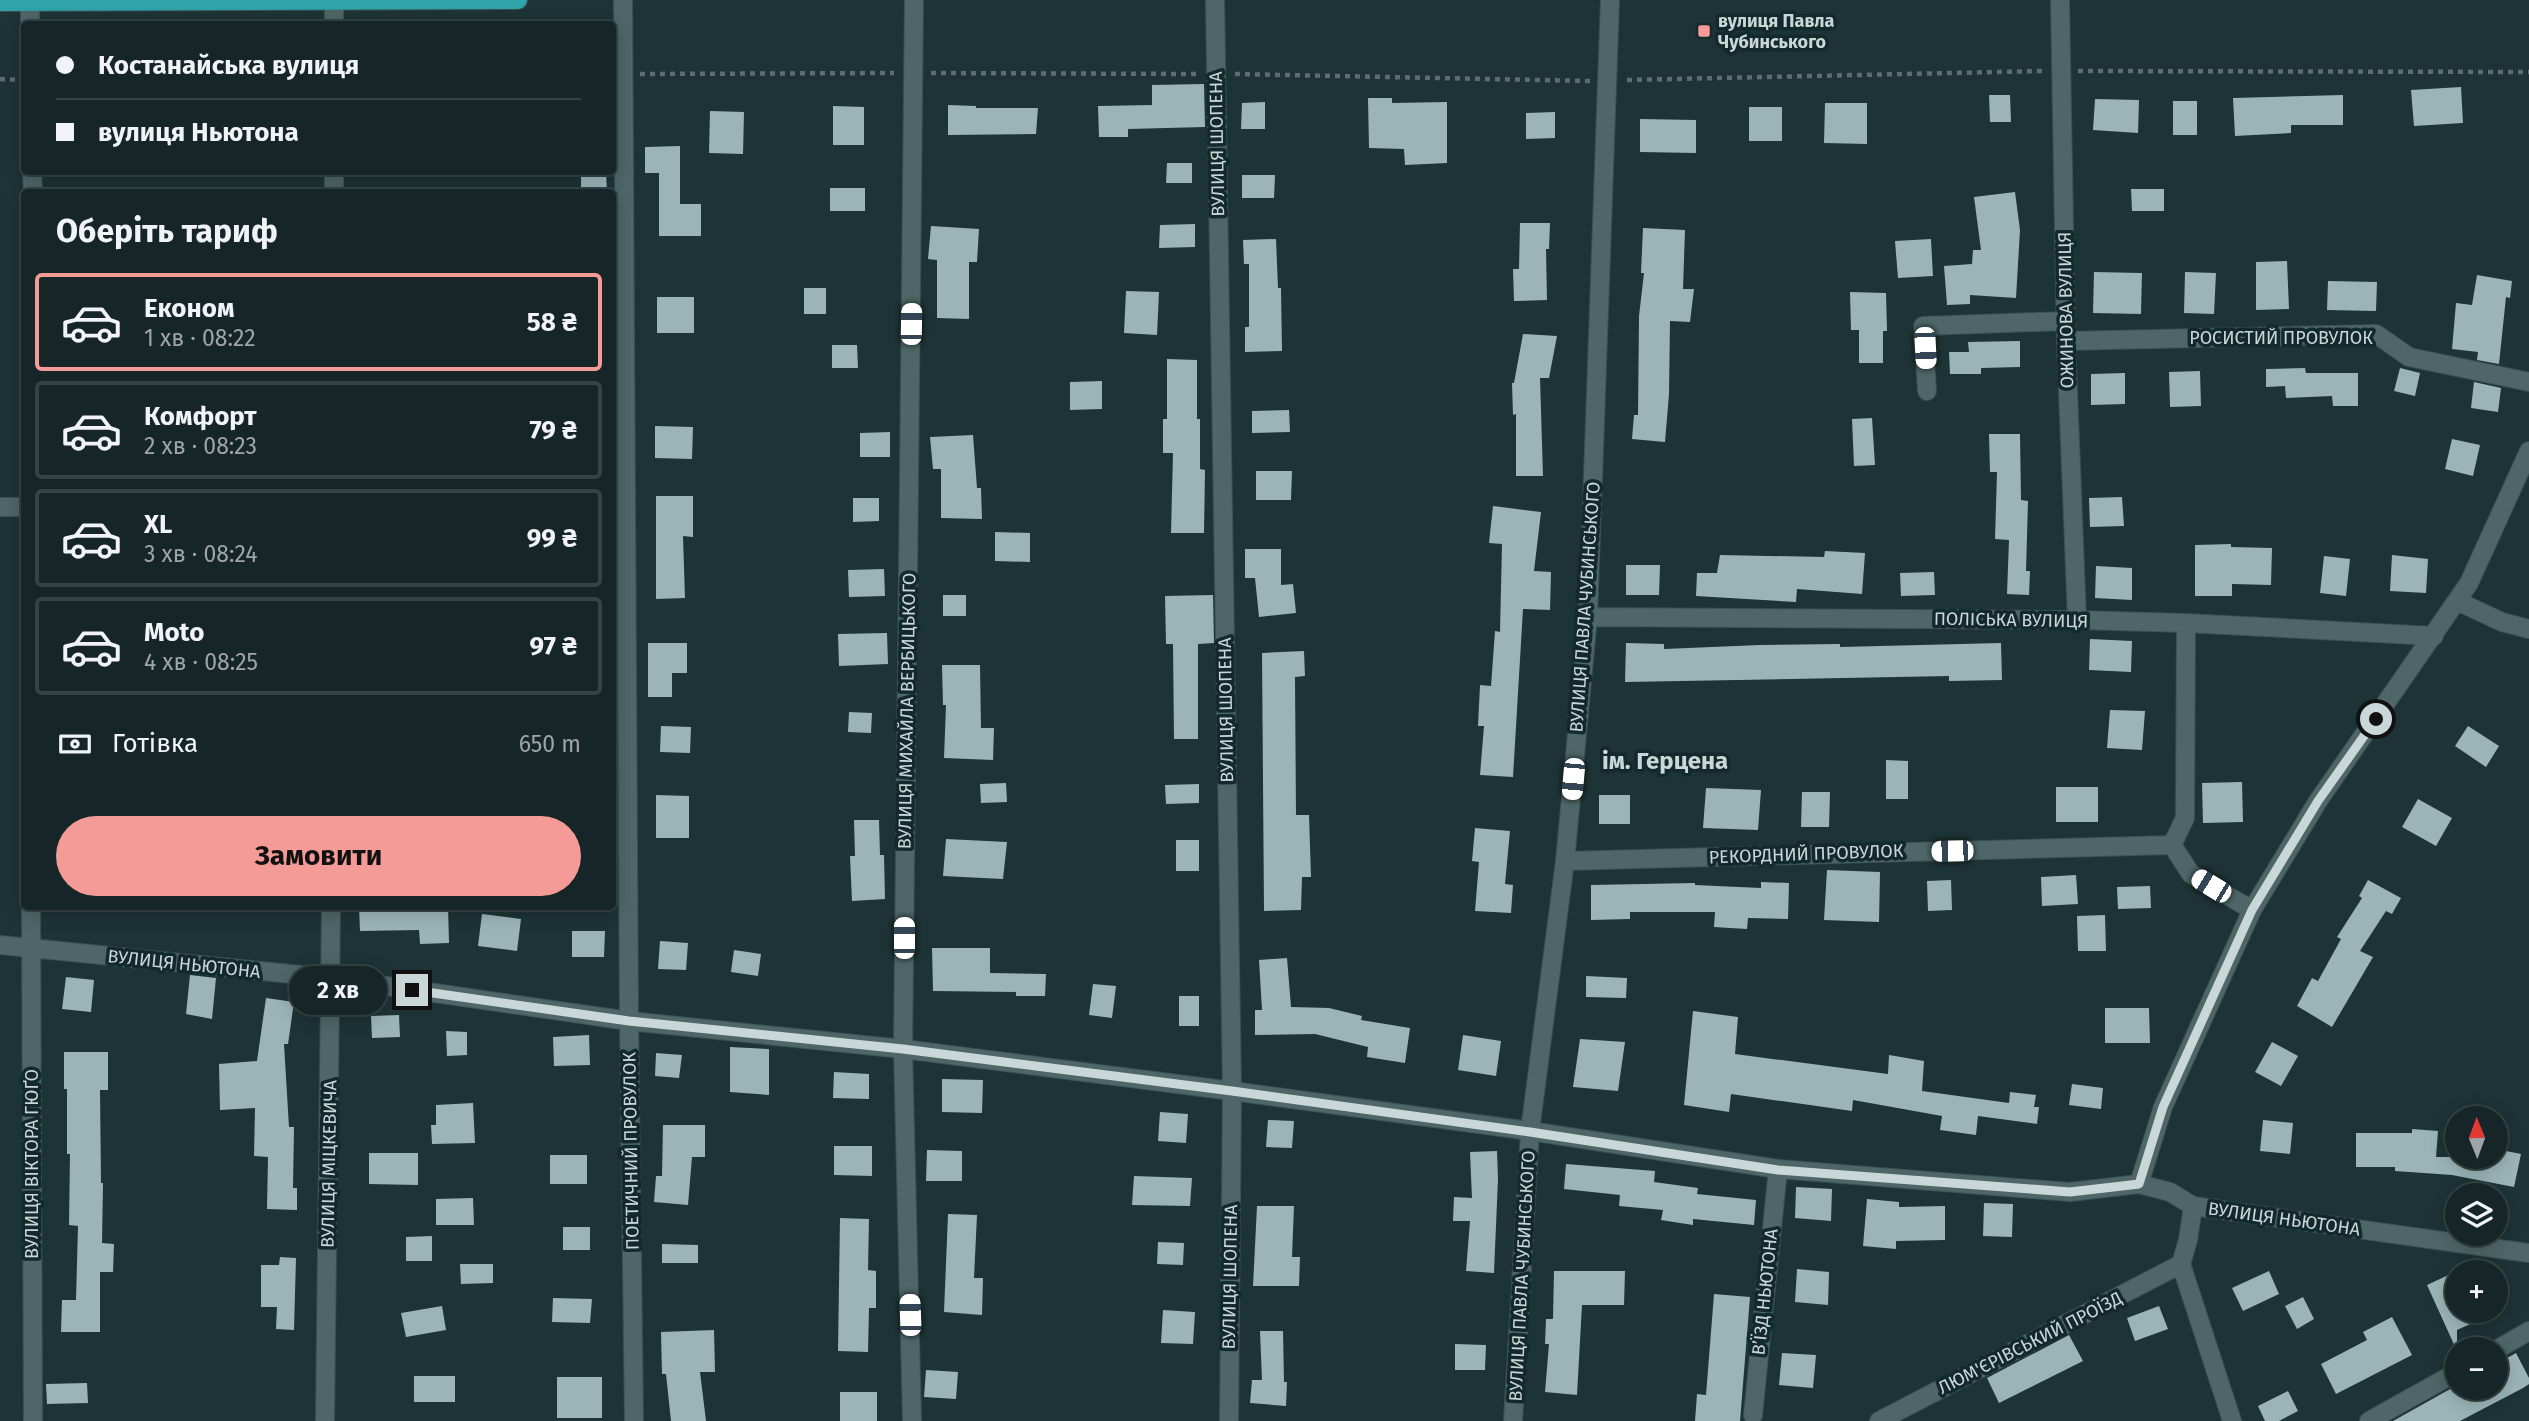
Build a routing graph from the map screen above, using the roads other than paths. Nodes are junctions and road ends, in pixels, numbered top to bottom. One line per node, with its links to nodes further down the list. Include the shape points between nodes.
1 (334, 0): 2 (main road); 8 (main road); 11 (street)
2 (518, 0)
3 (623, 0): 33 (street, ПОЕТИЧНИЙ ПРОВУЛОК)
4 (914, 0): 34 (street, ВУЛИЦЯ МИХАЙЛА ВЕРБИЦЬКОГО)
5 (1215, 0): 35 (street, ВУЛИЦЯ ШОПЕНА)
6 (1610, 0): 20 (street, ВУЛИЦЯ ПАВЛА ЧУБИНСЬКОГО)
7 (2060, 0): 12 (street, ОЖИНОВА ВУЛИЦЯ)
8 (30, 1): 9 (main road); 10 (street)
9 (0, 2)
10 (30, 21)
11 (334, 21)
12 (2065, 321): 13 (street, ОЖИНОВА ВУЛИЦЯ); 15 (street, via 1923,326)
13 (2066, 341): 14 (street, РОСИСТИЙ ПРОВУЛОК, via 2376,334 2409,357); 21 (street, ОЖИНОВА ВУЛИЦЯ)
14 (2529, 382)
15 (1927, 391)
16 (2529, 451): 19 (street)
17 (0, 507): 18 (street)
18 (21, 507)
19 (2458, 601): 23 (street); 24 (street)
20 (1588, 617): 21 (street, ПОЛІСЬКА ВУЛИЦЯ); 26 (street, ВУЛИЦЯ ПАВЛА ЧУБИНСЬКОГО)
21 (2077, 620): 22 (street, ПОЛІСЬКА ВУЛИЦЯ)
22 (2186, 623): 24 (street, ПОЛІСЬКА ВУЛИЦЯ); 25 (street, via 2185,818)
23 (2529, 629)
24 (2434, 636): 29 (street, via 2318,801)
25 (2172, 845): 26 (street, РЕКОРДНИЙ ПРОВУЛОК); 29 (street, via 2191,874)
26 (1565, 861): 36 (street, ВУЛИЦЯ ПАВЛА ЧУБИНСЬКОГО)
27 (32, 910): 31 (street, ВУЛИЦЯ ВІКТОРА ГЮҐО)
28 (331, 910): 32 (street, ВУЛИЦЯ МІЦКЕВИЧА)
29 (2252, 910): 38 (street, via 2163,1107)
30 (0, 945): 31 (street, ВУЛИЦЯ НЬЮТОНА)
31 (31, 949): 32 (street, ВУЛИЦЯ НЬЮТОНА); 46 (street, ВУЛИЦЯ ВІКТОРА ГЮҐО)
32 (331, 978): 33 (street, ВУЛИЦЯ НЬЮТОНА); 47 (street, ВУЛИЦЯ МІЦКЕВИЧА)
33 (629, 1021): 34 (street, ВУЛИЦЯ НЬЮТОНА); 48 (street, ПОЕТИЧНИЙ ПРОВУЛОК)
34 (903, 1049): 35 (street, ВУЛИЦЯ НЬЮТОНА); 49 (street, ВУЛИЦЯ МИХАЙЛА ВЕРБИЦЬКОГО)
35 (1232, 1091): 36 (street, ВУЛИЦЯ НЬЮТОНА); 50 (street, ВУЛИЦЯ ШОПЕНА)
36 (1530, 1132): 37 (street, ВУЛИЦЯ НЬЮТОНА); 51 (street, ВУЛИЦЯ ПАВЛА ЧУБИНСЬКОГО)
37 (1778, 1170): 38 (street, ВУЛИЦЯ НЬЮТОНА, via 2070,1192); 45 (street, В’ЇЗД НЬЮТОНА)
38 (2139, 1184): 39 (street, ВУЛИЦЯ НЬЮТОНА, via 2170,1192)
39 (2193, 1206): 40 (street, ВУЛИЦЯ НЬЮТОНА); 41 (street)
40 (2529, 1253)
41 (2180, 1264): 52 (street, ЛЮМ'ЄРІВСЬКИЙ ПРОЇЗД); 53 (street)
42 (2529, 1331): 43 (street)
43 (2508, 1343)
44 (2445, 1379): 54 (street)
45 (1753, 1415)
46 (33, 1421)
47 (325, 1421)
48 (634, 1421)
49 (912, 1421)
50 (1229, 1421)
51 (1513, 1421)
52 (1879, 1421)
53 (2232, 1421)
54 (2369, 1421)

